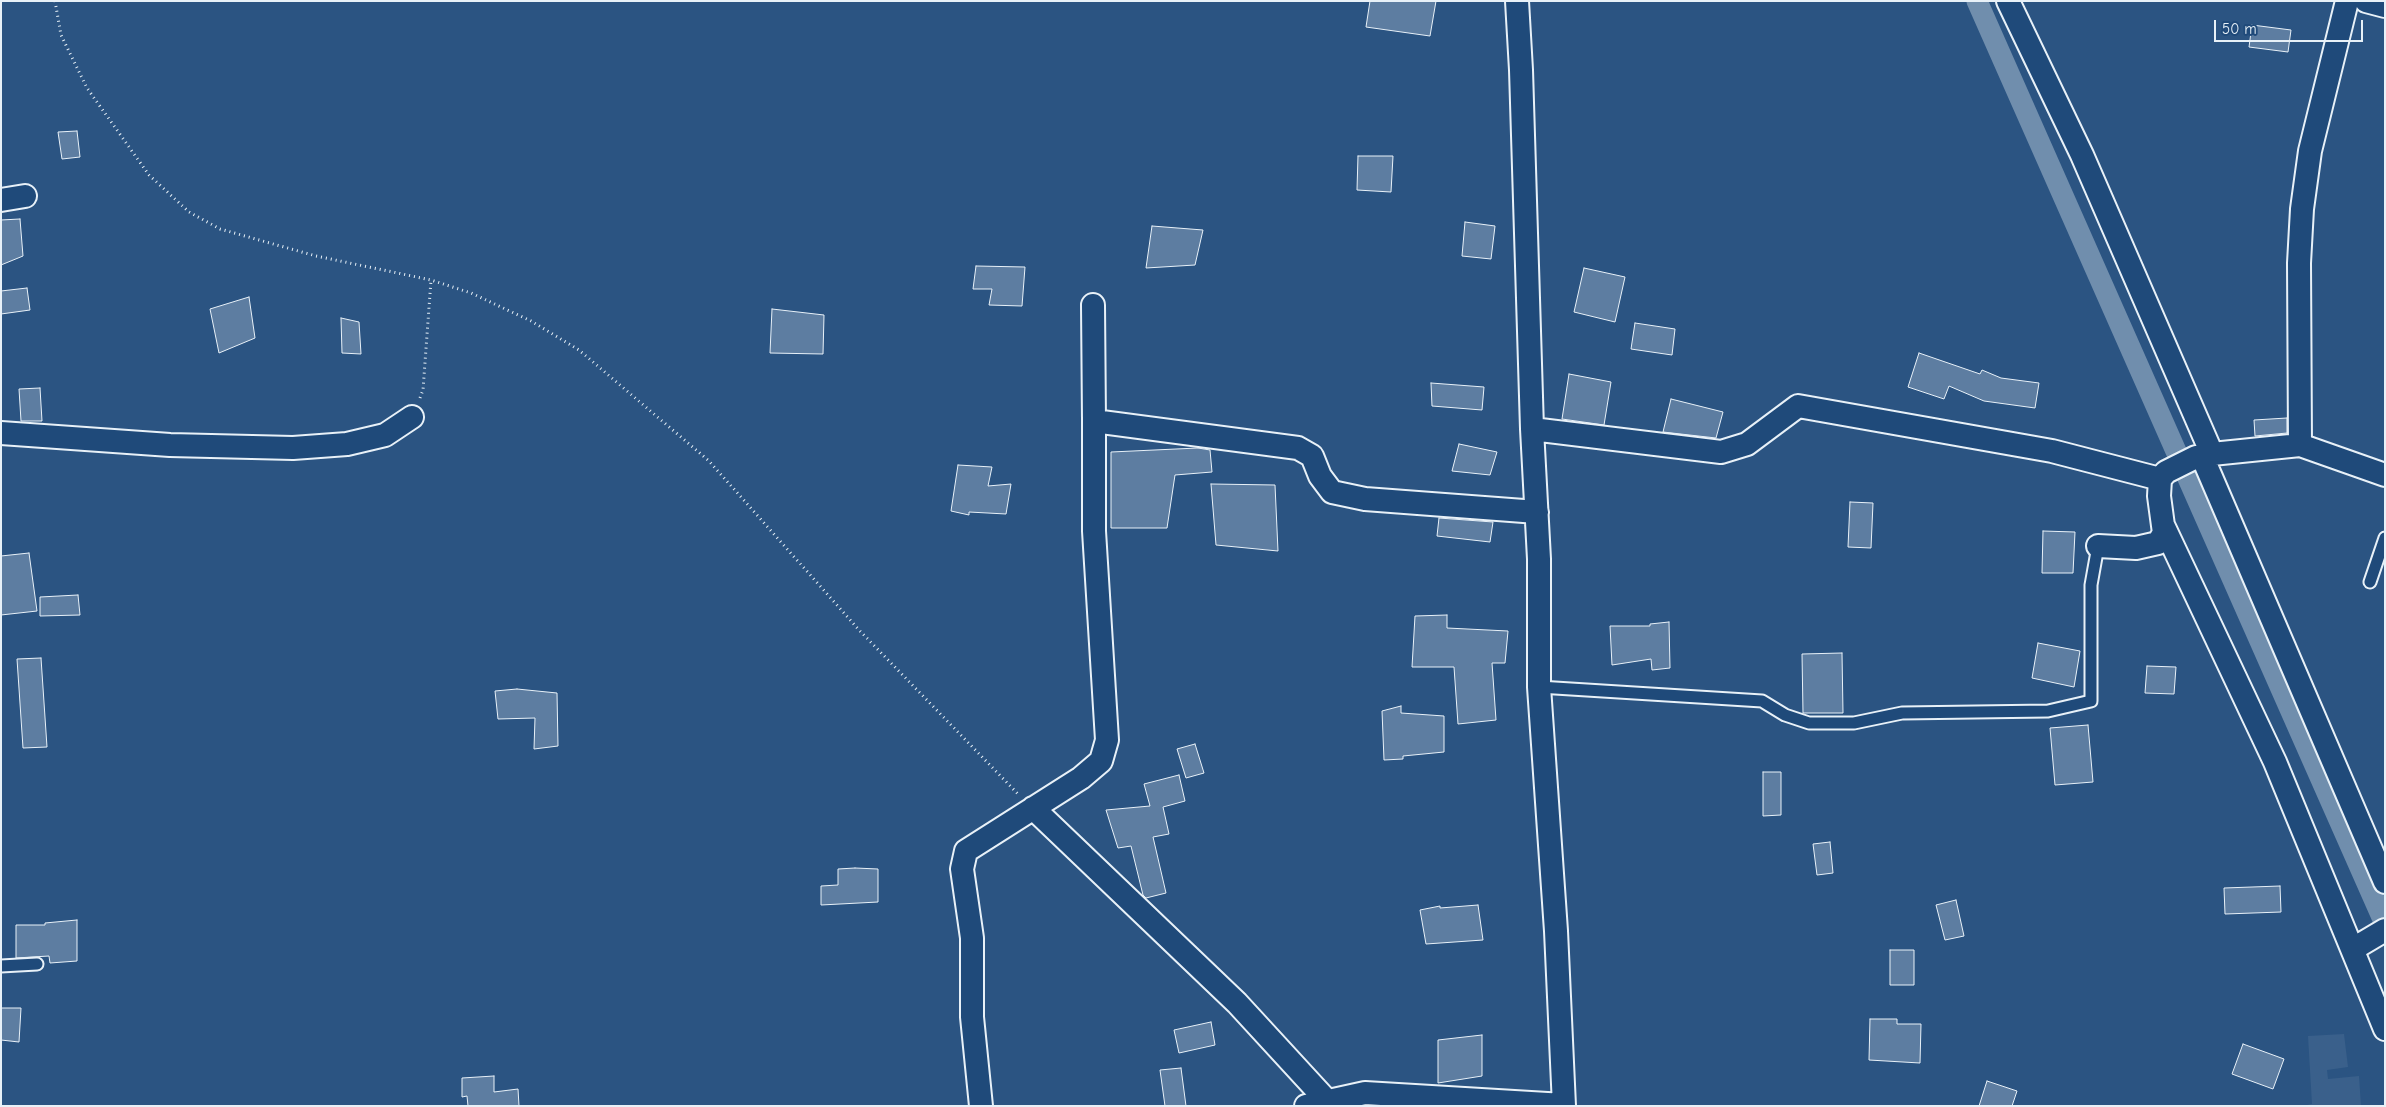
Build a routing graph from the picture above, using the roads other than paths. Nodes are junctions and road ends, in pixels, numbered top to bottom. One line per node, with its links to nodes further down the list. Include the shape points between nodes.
1 (1517, 1): 11 (street)
2 (2008, 1): 14 (street, via 2082,155)
3 (2347, 1): 13 (street, via 2310,151 2302,209 2299,263)
4 (2366, 1): 5 (street)
5 (2385, 6)
6 (24, 196): 7 (street)
7 (1, 200)
8 (1093, 305): 10 (street)
9 (412, 417): 12 (street, via 385,435 347,444 293,448 170,445)
10 (1094, 421): 17 (street, via 1298,448 1312,456 1320,476 1332,492 1365,499); 23 (street, via 1094,531 1107,740 1101,761 1081,778)
11 (1532, 429): 15 (street, via 1721,452 1747,444 1798,406 2052,451); 17 (street)
12 (1, 433)
13 (2300, 445): 14 (street); 16 (street)
14 (2204, 456): 15 (street); 24 (street)
15 (2163, 475): 18 (street, via 2159,496)
16 (2385, 475)
17 (1537, 512): 22 (street)
18 (2163, 525): 20 (street, via 2158,544); 26 (street, via 2275,762)
19 (2385, 538): 21 (lane)
20 (2098, 546): 22 (lane, via 2091,585 2092,701 2048,711 1902,713 1854,723 1810,723 1785,715 1762,701)
21 (2370, 582)
22 (1539, 687): 31 (street)
23 (1033, 808): 30 (street, via 1237,1003); 32 (street, via 966,851 962,869 972,938 972,1017)
24 (2385, 882)
25 (2380, 932): 26 (street)
26 (2353, 949): 29 (street)
27 (36, 964): 28 (lane)
28 (1, 966)
29 (2385, 1029)
30 (1328, 1102): 31 (street, via 1365,1093); 33 (street)
31 (1564, 1105)
32 (980, 1106)
33 (1306, 1106)

